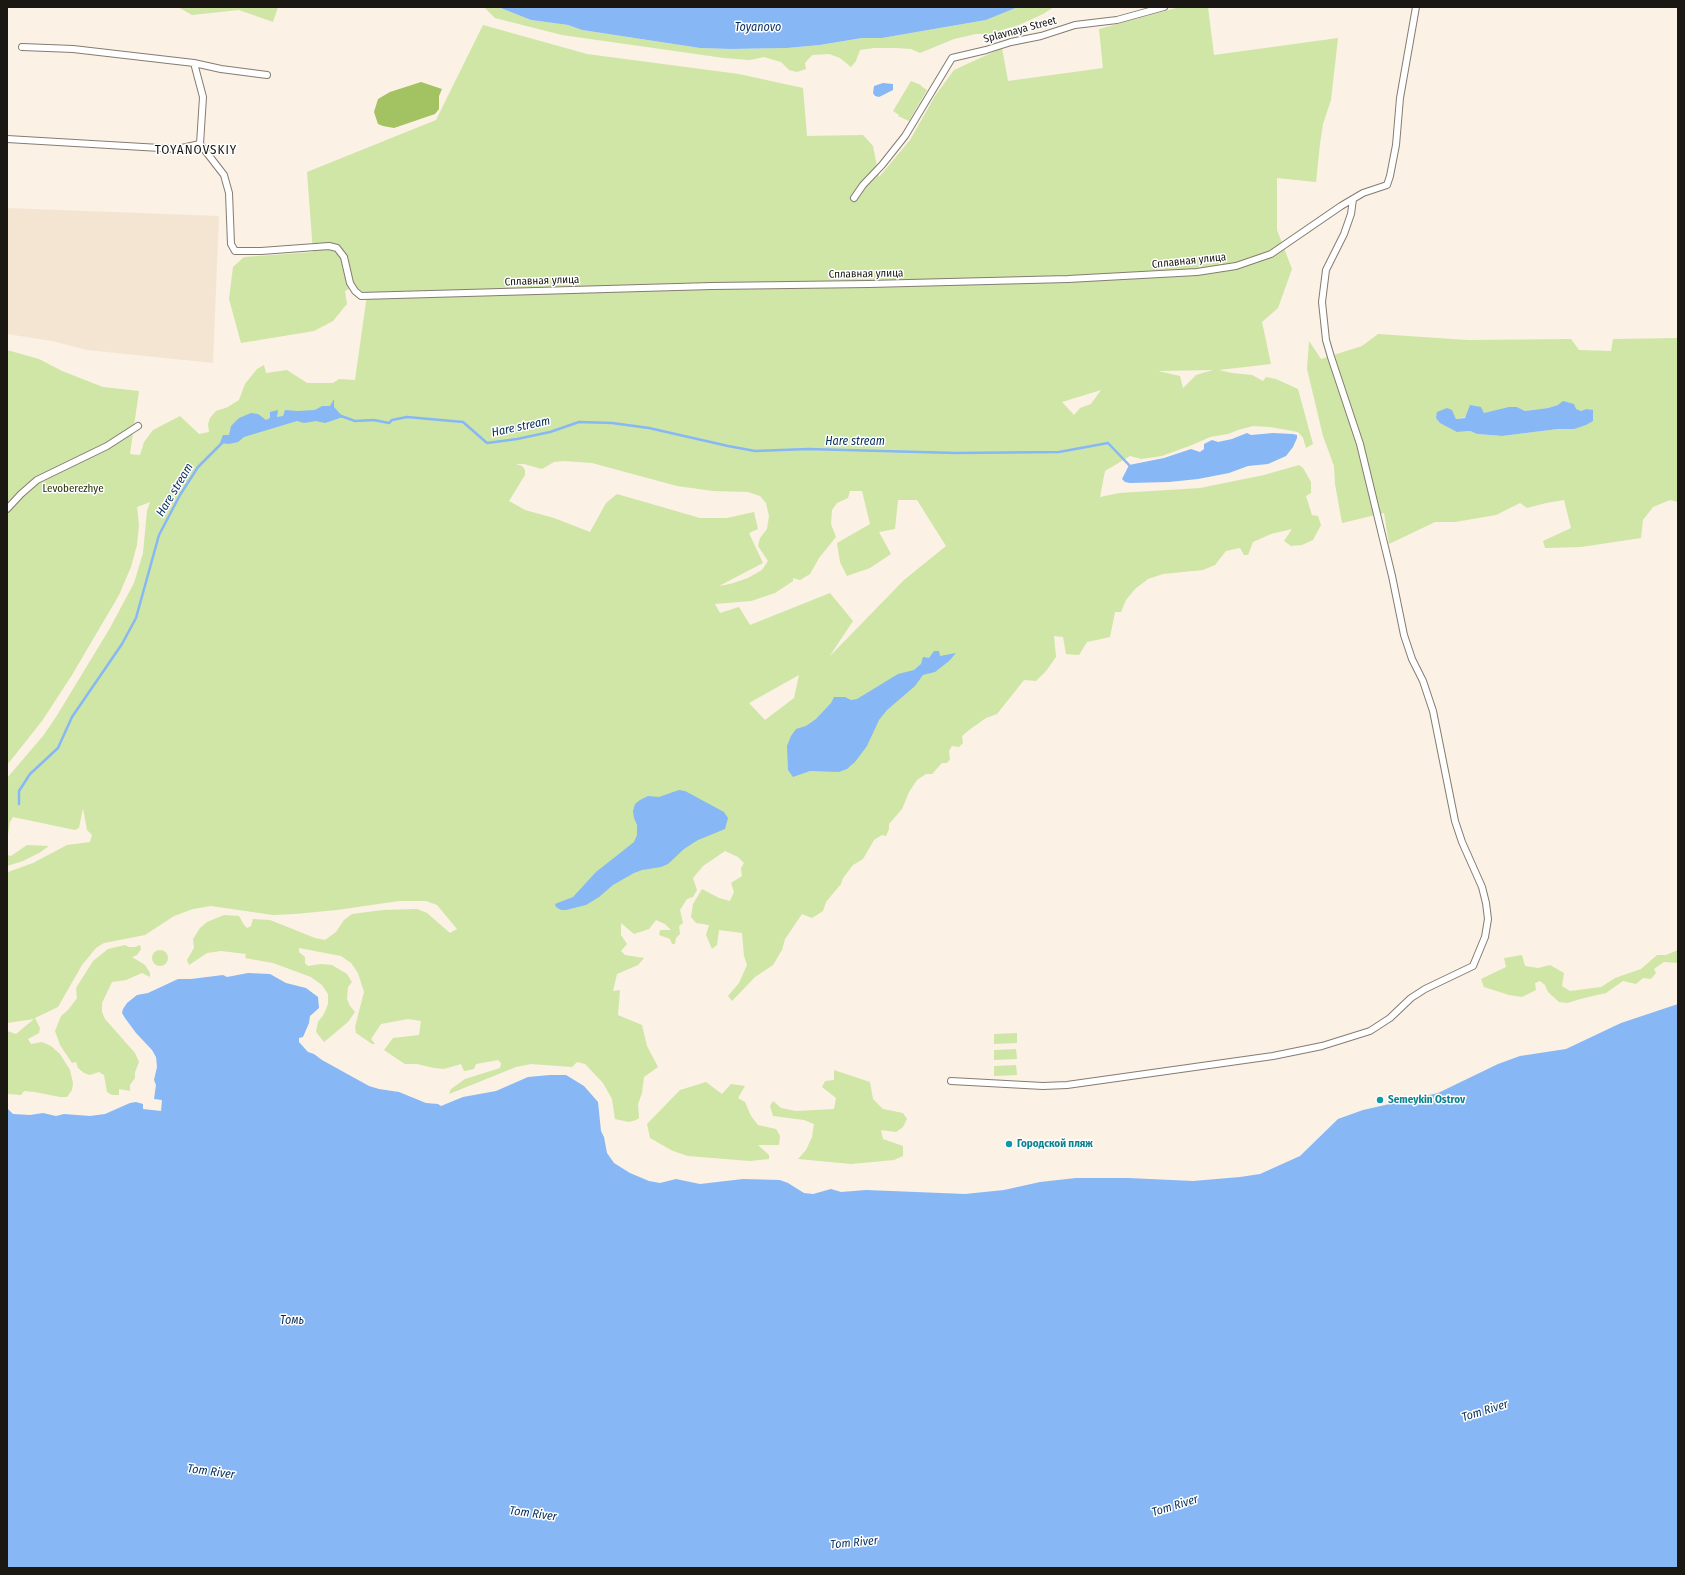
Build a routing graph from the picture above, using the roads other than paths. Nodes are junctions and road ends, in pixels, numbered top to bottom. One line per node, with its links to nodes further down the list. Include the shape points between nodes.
1 (1164, 7): 8 (street, Splavnaya Street, via 1117,20 1075,25 952,58 905,136)
2 (1416, 7): 9 (street, Сплавная улица, via 1390,176 1387,185)
3 (22, 47): 4 (street, via 73,49)
4 (194, 63): 5 (street); 7 (street, via 203,97)
5 (267, 75)
6 (7, 139): 7 (street, via 177,150)
7 (200, 144): 9 (street, Сплавная улица, via 224,175 229,193 231,244 235,251 330,246 337,248 344,258 350,283 362,296 1068,279 1197,272 1236,266 1271,254)
8 (854, 198)
9 (1353, 199): 12 (street, via 1344,234 1324,277 1322,302 1326,340 1360,444 1404,635 1433,711 1455,821 1482,886 1486,903 1488,919 1485,937 1473,966 1425,989 1370,1031 1322,1046 1273,1056 1067,1085 1043,1086)
10 (138, 426): 11 (street, via 107,446 37,480)
11 (7, 509)
12 (951, 1080)

